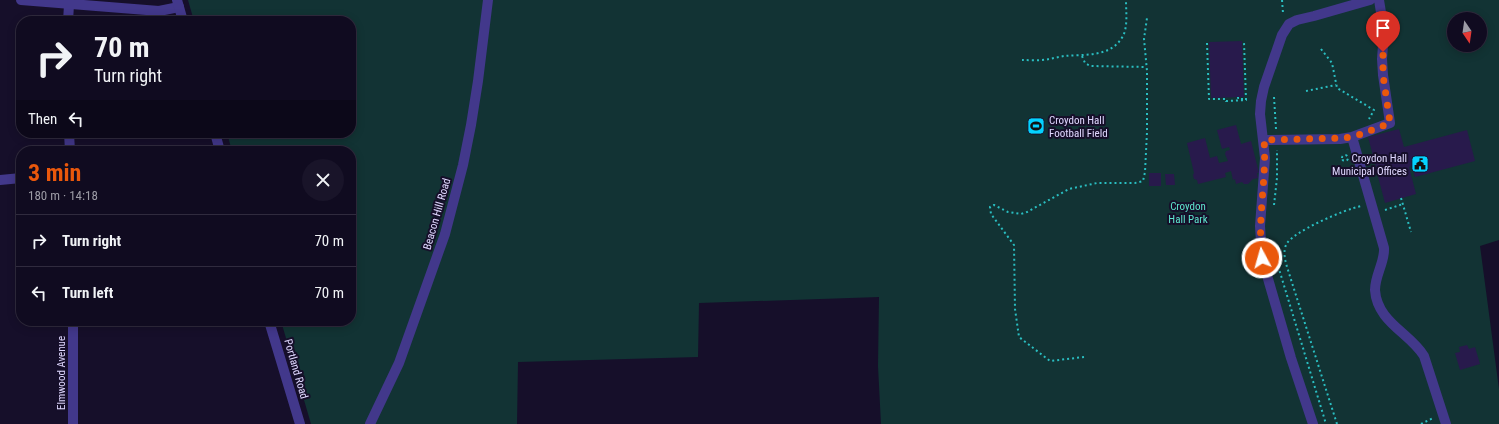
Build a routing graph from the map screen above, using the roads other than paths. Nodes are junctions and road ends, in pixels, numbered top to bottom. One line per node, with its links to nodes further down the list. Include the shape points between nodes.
1 (21, 0): 6 (street)
2 (488, 0): 17 (street, Beacon Hill Road, via 471,125 445,234 399,363)
3 (1370, 0): 10 (street, via 1290,24 1282,35 1263,89 1260,110)
4 (1379, 0): 9 (street, via 1384,36 1382,67 1390,123)
5 (178, 4): 6 (street, via 159,12); 8 (street)
6 (69, 5): 7 (street)
7 (68, 16)
8 (182, 16)
9 (1352, 137): 10 (street); 19 (street, via 1384,248 1384,257 1376,279 1378,301 1392,324 1424,356)
10 (1264, 140): 18 (street, via 1265,167 1260,226 1262,258)
11 (16, 178): 12 (street)
12 (0, 180)
13 (73, 326): 15 (street, Elmwood Avenue)
14 (271, 326): 16 (street, Portland Road)
15 (73, 424)
16 (300, 424)
17 (370, 424)
18 (1312, 424)
19 (1446, 424)

